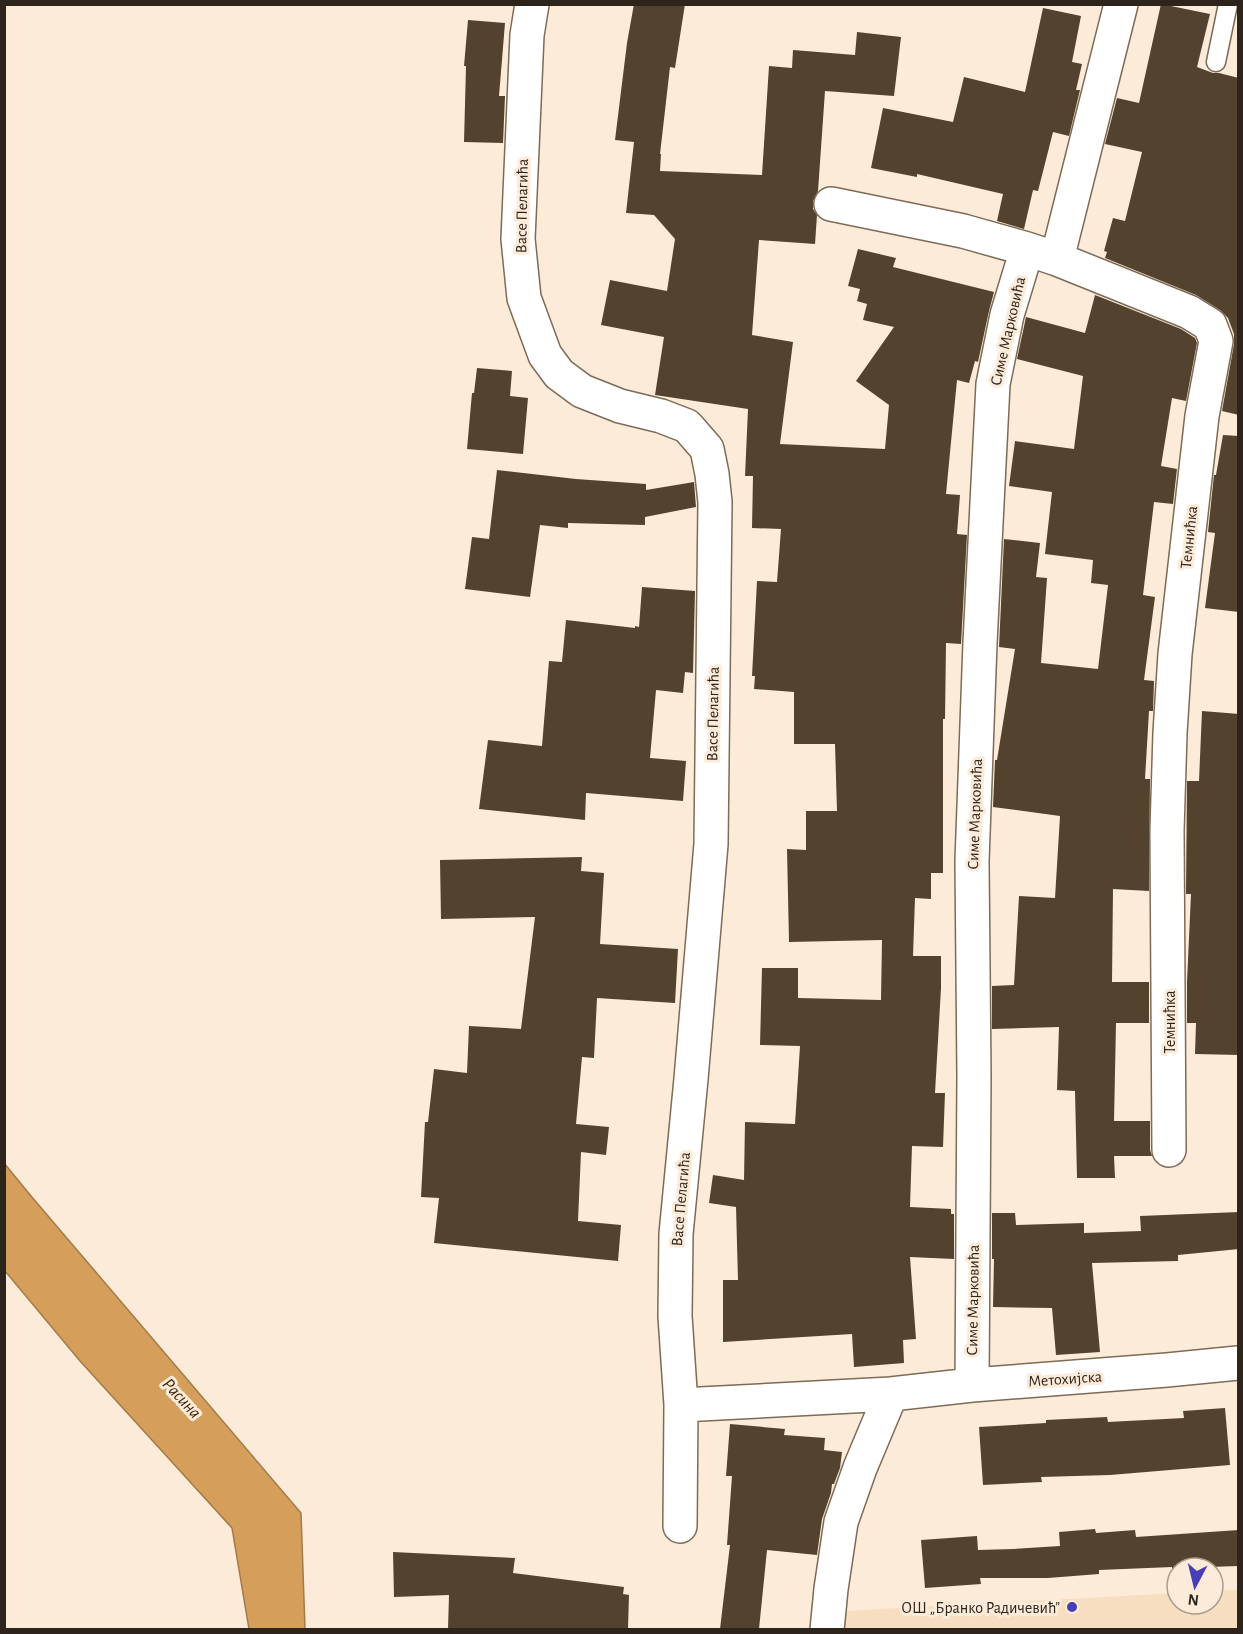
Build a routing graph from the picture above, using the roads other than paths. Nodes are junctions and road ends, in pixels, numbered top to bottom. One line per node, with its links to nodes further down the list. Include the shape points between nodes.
1 (531, 4): 12 (street, Васе Пелагића, via 518,239 524,297 545,355 559,374 582,391 687,426 707,449 715,502 711,844 676,1234 675,1316)
2 (1121, 4): 7 (street)
3 (1228, 4): 4 (lane)
4 (1216, 62)
5 (831, 204): 6 (street, Темнићка, via 963,231)
6 (1027, 249): 7 (street, Темнићка); 10 (street, Симе Марковића, via 1007,315 993,384 980,643 972,861)
7 (1057, 259): 8 (street, Темнићка, via 1189,312 1210,325 1216,341 1202,416 1170,733)
8 (1169, 1150)
9 (1239, 1363): 10 (street, Метохијска)
10 (972, 1385): 11 (street, Метохијска)
11 (891, 1394): 12 (street, Метохијска); 14 (street, via 841,1522)
12 (681, 1405): 13 (street, Васе Пелагића)
13 (680, 1527)
14 (827, 1629)

